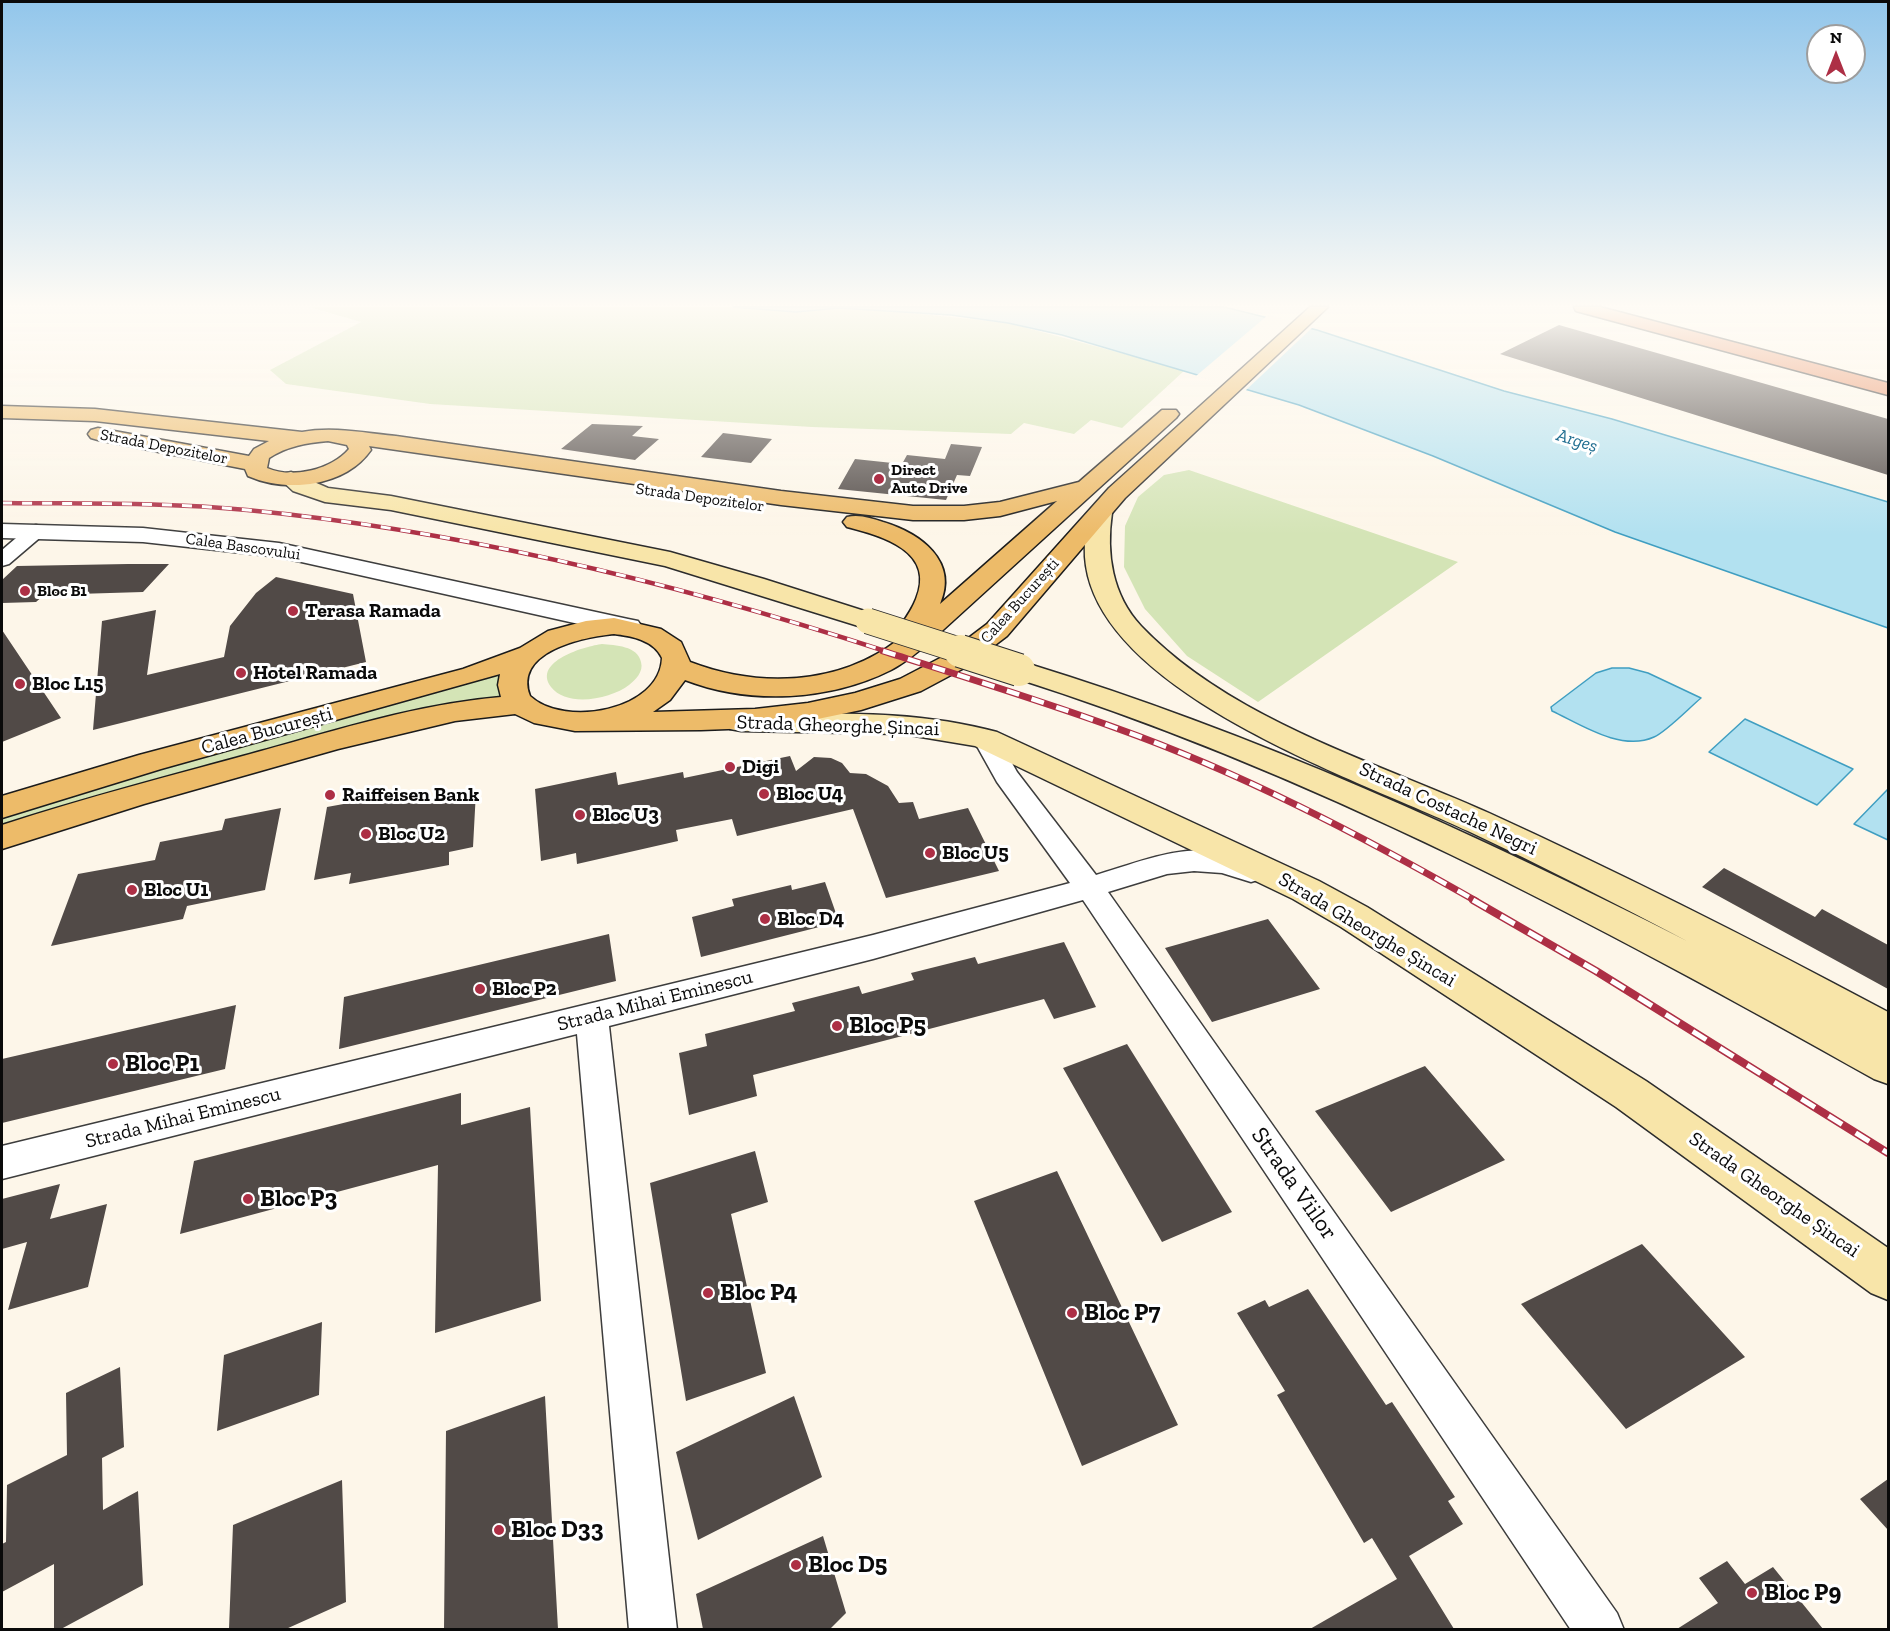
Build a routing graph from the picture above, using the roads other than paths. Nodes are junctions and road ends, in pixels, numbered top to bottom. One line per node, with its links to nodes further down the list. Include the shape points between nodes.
1 (1237, 383): 12 (main road, Calea București, via 1157,456)
2 (1866, 383): 3 (highway)
3 (1888, 389)
4 (1183, 403): 12 (main road, Calea București, via 1131,449)
5 (2, 412): 7 (main road, Strada Depozitelor, via 95,415)
6 (2, 420): 9 (main road, Strada Depozitelor, via 62,427)
7 (301, 438): 8 (main road, via 328,435); 9 (main road, via 274,446)
8 (350, 453): 10 (main road, Strada Depozitelor, via 320,475); 11 (main road, via 341,481); 12 (main road, Strada Depozitelor, via 396,442 781,498 913,513 964,513); 19 (main road, Strada Depozitelor, via 380,458 414,456 494,467 881,528 920,550 934,579 928,602)
9 (255, 464): 10 (main road, Strada Depozitelor, via 256,471 264,475)
10 (291, 479): 11 (main road, via 310,491)
11 (362, 498): 31 (main road, Strada Costache Negri, bridge, via 694,565 1131,706 1311,777 1437,833 1627,926)
12 (1093, 500): 19 (main road, Calea București); 23 (main road, Calea București, via 997,630 980,646 941,670 904,687 849,704); 30 (main road, Strada Costache Negri, via 1096,554 1111,603 1131,631 1164,662 1205,691 1300,742 1593,876)
13 (2, 531): 14 (street, Calea Bascovului)
14 (36, 531): 15 (street); 16 (street, Calea Bascovului, via 143,535 279,550)
15 (2, 560)
16 (480, 596): 17 (street, Calea Bascovului); 18 (street, Calea Bascovului, via 530,622)
17 (628, 627): 18 (main road, via 583,629); 20 (main road, via 660,638 673,650)
18 (536, 649): 21 (main road, via 513,678 513,691); 25 (main road, Calea București, via 473,675 140,765)
19 (897, 654): 20 (main road, Calea București, via 859,673 792,687 722,683)
20 (676, 666): 22 (main road, via 669,683 652,699 628,712)
21 (521, 704): 22 (main road, via 552,719); 26 (main road, Calea București, via 460,710 398,723)
22 (598, 720): 23 (main road, Calea București)
23 (716, 721): 24 (main road, Strada Gheorghe Șincai, via 903,724)
24 (986, 739): 27 (street, Strada Viilor, via 1006,776); 28 (main road, Strada Gheorghe Șincai)
25 (2, 807)
26 (2, 837)
27 (1089, 887): 28 (street, Strada Mihai Eminescu, via 1167,864 1194,861 1222,863); 29 (street, Strada Mihai Eminescu, via 873,947); 35 (street, Strada Viilor)
28 (1306, 890): 33 (main road, Strada Gheorghe Șincai, via 1631,1094)
29 (592, 1016): 32 (street, Strada Mihai Eminescu); 34 (street)
30 (1888, 1031)
31 (1888, 1067)
32 (2, 1163)
33 (1888, 1276)
34 (653, 1629)
35 (1600, 1629)

